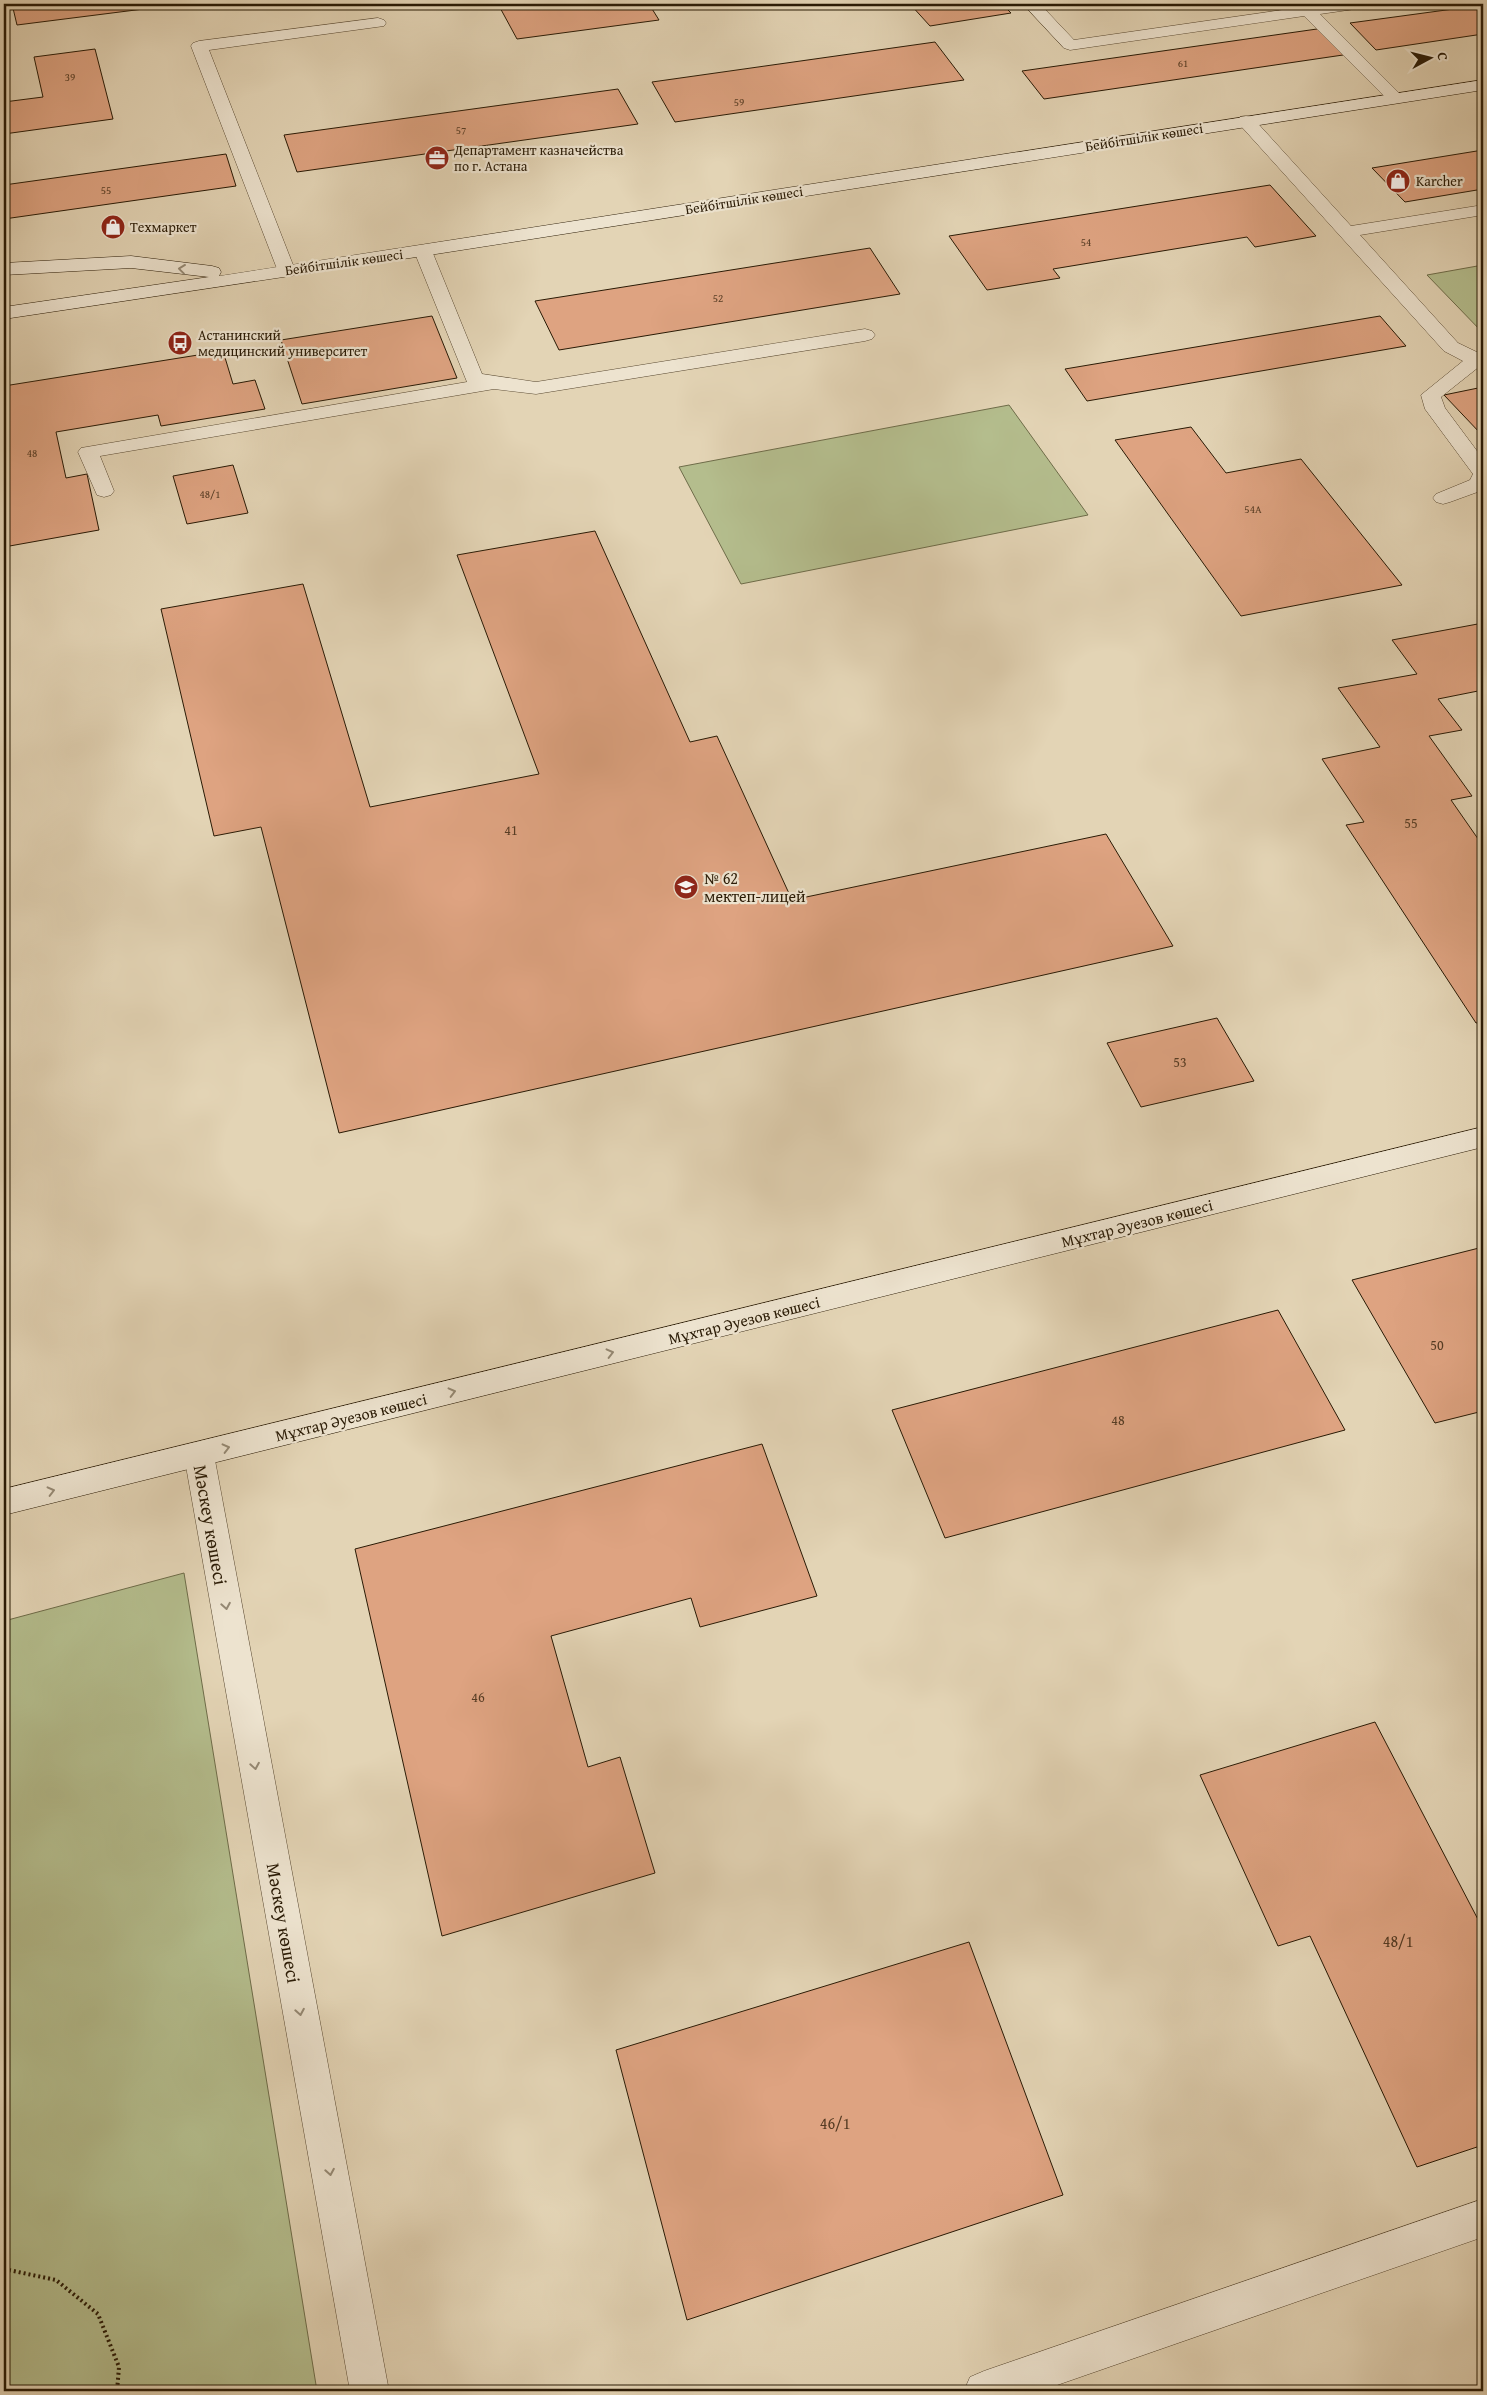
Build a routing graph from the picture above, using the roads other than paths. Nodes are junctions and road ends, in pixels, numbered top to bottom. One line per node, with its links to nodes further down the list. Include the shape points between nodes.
1 (1037, 4): 3 (main road, via 1070,45)
2 (1355, 4): 3 (main road)
3 (1304, 7): 6 (main road)
4 (378, 23): 12 (main road, via 199,46)
5 (1483, 85): 6 (main road, Бейбітшілік көшесі)
6 (1396, 98): 7 (main road, Бейбітшілік көшесі)
7 (1246, 121): 9 (main road); 10 (main road, Бейбітшілік көшесі)
8 (1483, 210): 9 (main road)
9 (1346, 232): 16 (main road, via 1451,347)
10 (423, 251): 12 (main road, Бейбітшілік көшесі); 17 (main road, via 474,378)
11 (4, 270): 13 (main road, one-way to 11, via 131,262)
12 (286, 270): 13 (main road, Бейбітшілік көшесі)
13 (248, 276): 14 (main road, Бейбітшілік көшесі)
14 (4, 312)
15 (865, 336): 17 (main road, via 536,388)
16 (1479, 360): 18 (main road, via 1431,395 1435,409)
17 (494, 383): 19 (main road, via 88,452)
18 (1483, 473): 20 (main road, via 1479,484)
19 (104, 491)
20 (1443, 498)
21 (1483, 1137): 22 (main road, Мұхтар Әуезов көшесі, one-way to 21)
22 (199, 1455): 23 (main road, Мұхтар Әуезов көшесі, one-way to 22); 25 (main road, Мәскеу көшесі, one-way to 25)
23 (4, 1502)
24 (1483, 2218): 26 (main road)
25 (370, 2391)
26 (984, 2391)

